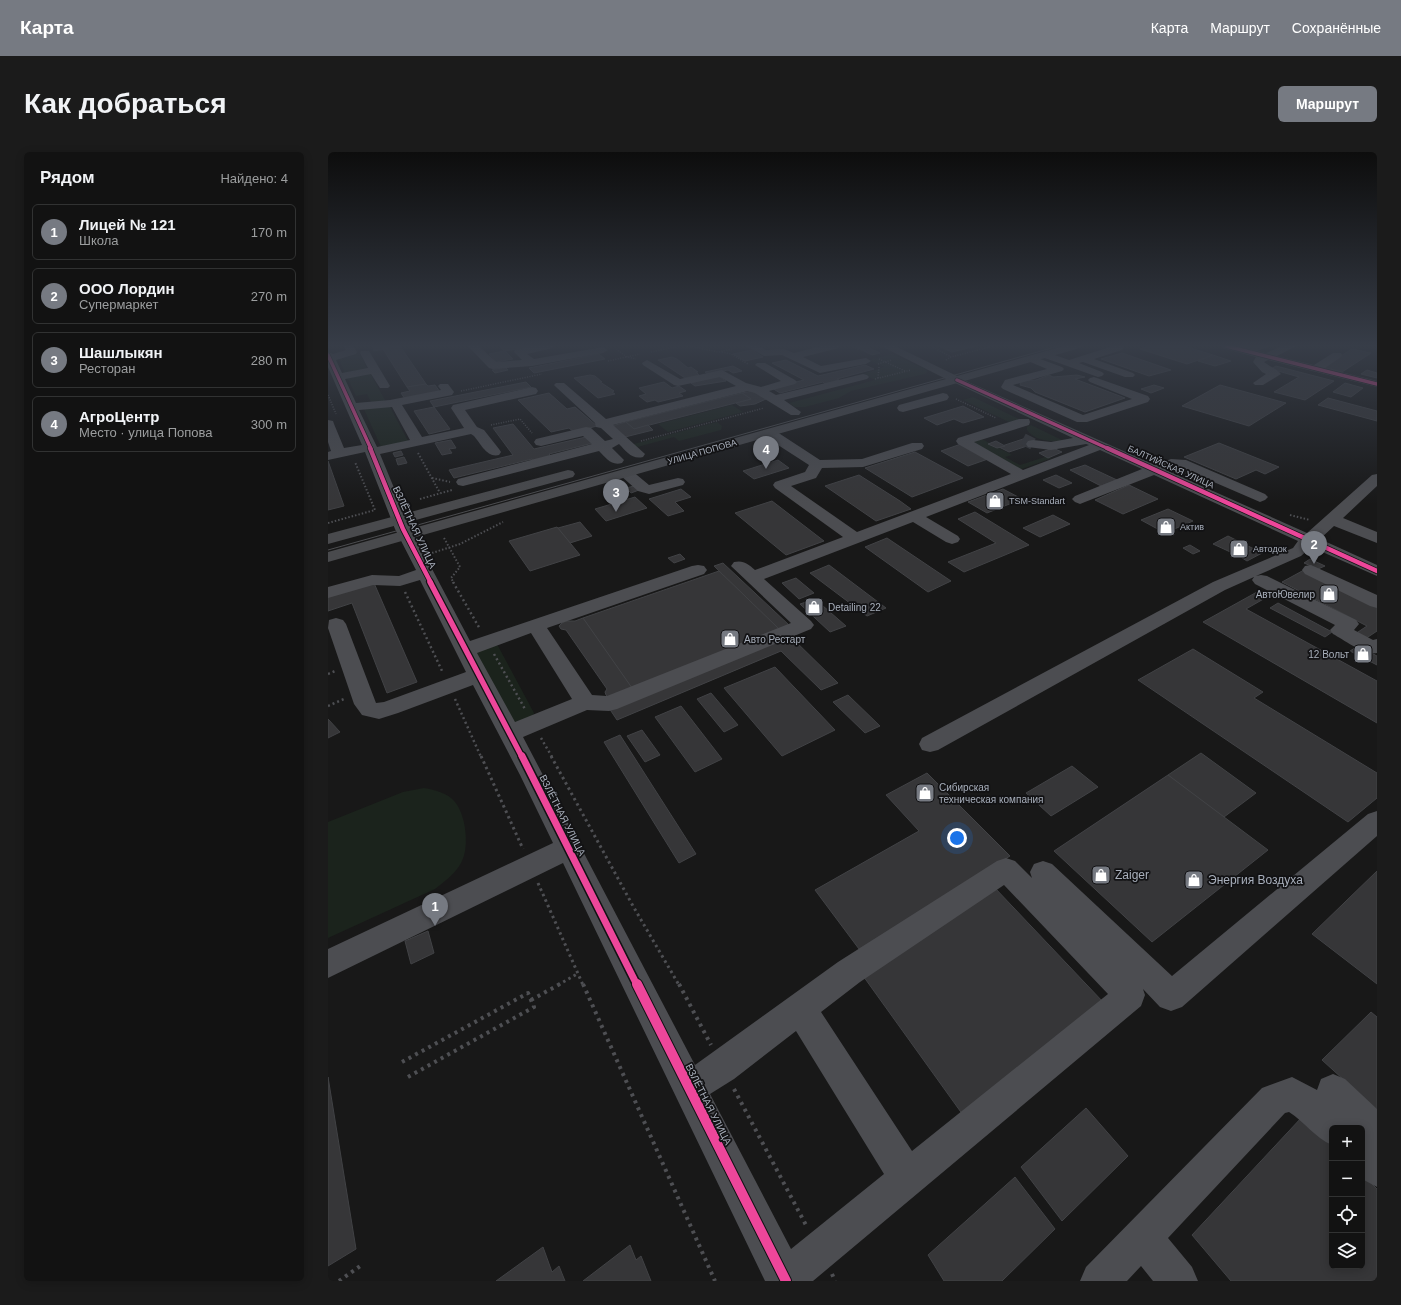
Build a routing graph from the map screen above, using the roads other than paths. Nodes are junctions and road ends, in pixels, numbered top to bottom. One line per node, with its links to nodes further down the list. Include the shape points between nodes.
1 (340, 399): 19 (street, ВЗЛЁТНАЯ УЛИЦА)
2 (416, 399): 19 (street)
3 (498, 399): 24 (street, via 457,408)
4 (576, 399): 21 (street)
5 (709, 399): 21 (street)
6 (769, 399): 16 (street)
7 (803, 399): 16 (street)
8 (844, 399): 16 (main road, УЛИЦА ПОПОВА, via 795,412)
9 (891, 399): 25 (main road, УЛИЦА ПОПОВА)
10 (942, 399): 18 (street)
11 (1000, 399): 15 (street, БАЛТИЙСКАЯ УЛИЦА)
12 (1024, 399): 15 (street)
13 (1034, 399): 20 (street)
14 (1143, 399): 20 (street)
15 (1008, 403): 22 (street, БАЛТИЙСКАЯ УЛИЦА)
16 (779, 406)
17 (398, 408): 26 (street)
18 (903, 408)
19 (341, 418): 33 (street, ВЗЛЁТНАЯ УЛИЦА); 37 (street)
20 (1082, 420): 23 (street)
21 (602, 424): 29 (street)
22 (1023, 425): 23 (street, БАЛТИЙСКАЯ УЛИЦА); 44 (street, via 963,442)
23 (1064, 428): 28 (street, БАЛТИЙСКАЯ УЛИЦА)
24 (472, 430): 26 (street); 35 (street, via 479,433)
25 (769, 433): 40 (street); 43 (main road, УЛИЦА ПОПОВА)
26 (418, 442): 33 (street)
27 (541, 442): 31 (street, via 586,431)
28 (1095, 442): 30 (street, via 1051,446); 41 (street, БАЛТИЙСКАЯ УЛИЦА); 44 (street)
29 (624, 443): 31 (street); 36 (street)
30 (1033, 444)
31 (602, 446): 38 (street); 47 (street)
32 (916, 446): 40 (street, via 863,464)
33 (371, 450): 37 (street); 52 (street, ВЗЛЁТНАЯ УЛИЦА)
34 (653, 450): 36 (main road, УЛИЦА ПОПОВА)
35 (494, 452)
36 (638, 454): 38 (main road, УЛИЦА ПОПОВА)
37 (334, 455)
38 (617, 460): 39 (main road, УЛИЦА ПОПОВА)
39 (602, 464)
40 (817, 464): 53 (street, via 811,474 780,485)
41 (1156, 469): 48 (street, via 1171,463 1182,463); 49 (street); 57 (street, БАЛТИЙСКАЯ УЛИЦА)
42 (581, 470): 52 (main road, УЛИЦА ПОПОВА)
43 (626, 473): 46 (street, via 643,488 650,490); 52 (main road, УЛИЦА ПОПОВА)
44 (1022, 475): 50 (street)
45 (1377, 478): 51 (street)
46 (678, 482)
47 (458, 486)
48 (1260, 497)
49 (1080, 499)
50 (914, 516): 53 (street); 56 (street)
51 (1332, 519): 54 (street); 57 (street)
52 (403, 528): 55 (main road, УЛИЦА ПОПОВА); 58 (main road, УЛИЦА ПОПОВА); 59 (street, ВЗЛЁТНАЯ УЛИЦА)
53 (855, 538): 72 (street, via 746,572 804,625 609,704)
54 (1377, 538)
55 (328, 539)
56 (952, 539)
57 (1303, 546): 62 (street, БАЛТИЙСКАЯ УЛИЦА); 63 (street); 74 (street, via 1219,586)
58 (328, 557)
59 (429, 563): 64 (street, via 400,581 372,580); 70 (street, ВЗЛЁТНАЯ УЛИЦА)
60 (698, 570): 68 (street)
61 (1311, 570): 65 (street)
62 (1377, 571)
63 (1261, 580): 66 (street); 69 (street, via 1349,624 1340,630 1373,648)
64 (328, 593)
65 (1377, 602)
66 (1199, 613)
67 (336, 624): 71 (street, via 365,704 370,710 390,708)
68 (536, 625): 70 (street); 72 (street)
69 (1377, 645)
70 (476, 646): 71 (street, ВЗЛЁТНАЯ УЛИЦА)
71 (478, 675): 73 (street, ВЗЛЁТНАЯ УЛИЦА)
72 (585, 702): 73 (street)
73 (522, 728): 76 (street, ВЗЛЁТНАЯ УЛИЦА)
74 (930, 744)
75 (1377, 821): 77 (street, via 1171,996)
76 (569, 848): 78 (street); 80 (street, ВЗЛЁТНАЯ УЛИЦА)
77 (1043, 872)
78 (328, 964)
79 (800, 1008): 80 (street, via 722,1067); 86 (street); 86 (street, via 849,972 1006,869 1130,995)
80 (689, 1088): 88 (street, ВЗЛЁТНАЯ УЛИЦА)
81 (1332, 1091): 83 (street)
82 (1331, 1125): 87 (street, via 1313,1108 1292,1094 1274,1100)
83 (1377, 1133)
84 (1365, 1157): 85 (street)
85 (1377, 1169)
86 (908, 1178): 88 (street)
87 (1142, 1237): 89 (street); 90 (street)
88 (786, 1280)
89 (1100, 1281)
90 (1178, 1281)

